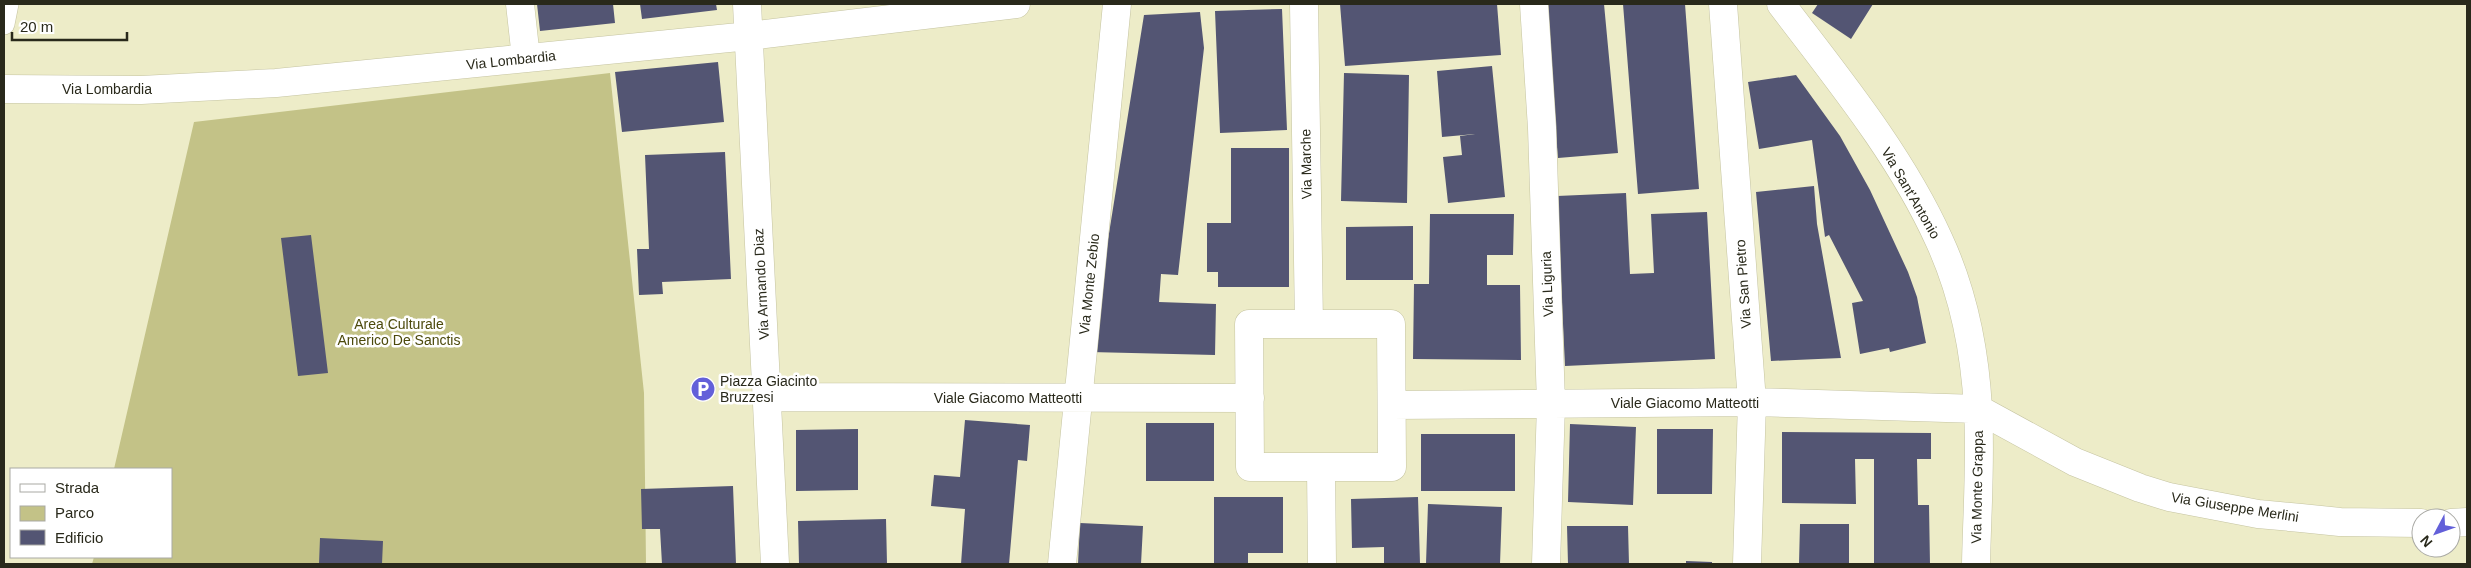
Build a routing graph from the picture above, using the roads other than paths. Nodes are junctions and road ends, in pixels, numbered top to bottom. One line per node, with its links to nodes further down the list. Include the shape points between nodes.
1 (8, 4): 10 (lane)
2 (520, 4): 12 (street)
3 (746, 4): 11 (street, Via Armando Diaz)
4 (1016, 4): 11 (street, Via Lombardia)
5 (1117, 4): 16 (street, Via Monte Zebio)
6 (1304, 4): 14 (street, Via Marche)
7 (1534, 4): 19 (street, Via Liguria, via 1542,128)
8 (1723, 4): 18 (street, Via San Pietro)
9 (1782, 4): 21 (street, Via Sant'Antonio, via 1882,142 1939,240 1966,324)
10 (4, 24)
11 (749, 36): 12 (street, Via Lombardia); 15 (street, Via Armando Diaz)
12 (526, 58): 13 (street, Via Lombardia, via 230,86 141,90)
13 (4, 89)
14 (1309, 324): 17 (street, via 1249,324); 20 (street, via 1391,324)
15 (767, 398): 16 (street, Viale Giacomo Matteotti); 24 (street, Via Armando Diaz)
16 (1078, 398): 17 (street, Viale Giacomo Matteotti); 25 (street, Via Monte Zebio)
17 (1250, 398): 22 (street, via 1250,467)
18 (1752, 402): 19 (street, Viale Giacomo Matteotti); 21 (street, Viale Giacomo Matteotti); 28 (street, Via San Pietro)
19 (1551, 404): 20 (street, Viale Giacomo Matteotti); 27 (street, Via Liguria)
20 (1392, 405): 22 (street, via 1392,467)
21 (1978, 409): 23 (street, Via Giuseppe Merlini, via 2075,462 2169,497 2258,514 2340,522); 29 (street, Via Monte Grappa)
22 (1320, 467): 26 (street)
23 (2411, 523)
24 (775, 564)
25 (1062, 564)
26 (1322, 564)
27 (1546, 564)
28 (1747, 564)
29 (1976, 564)

